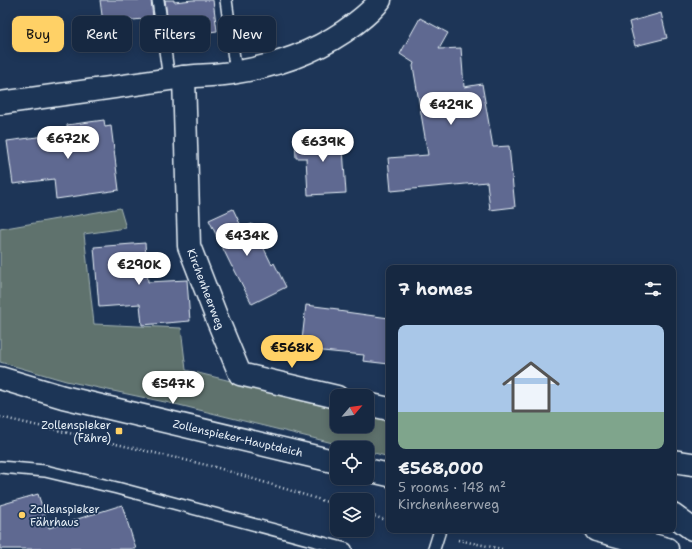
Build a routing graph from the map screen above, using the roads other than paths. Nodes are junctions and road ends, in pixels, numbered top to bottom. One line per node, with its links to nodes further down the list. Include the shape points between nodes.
1 (158, 0): 5 (lane)
2 (226, 0): 4 (lane)
3 (380, 0): 4 (street, via 365,17 318,48 276,64)
4 (236, 72): 5 (street)
5 (176, 78): 6 (street); 8 (street, Kirchenheerweg, via 189,246 240,374)
6 (0, 103)
7 (0, 378): 11 (street, Zollenspieker-Hauptdeich, via 63,397)
8 (330, 395)
9 (374, 406): 10 (street)
10 (386, 408)
11 (330, 460)
12 (676, 461): 13 (street)
13 (692, 464)
14 (0, 467): 21 (lane, via 45,471 117,488)
15 (374, 472): 16 (street)
16 (386, 474)
17 (676, 517): 18 (street)
18 (692, 529)
19 (439, 533): 22 (lane)
20 (607, 533): 23 (street)
21 (346, 549)
22 (434, 549)
23 (667, 549)

